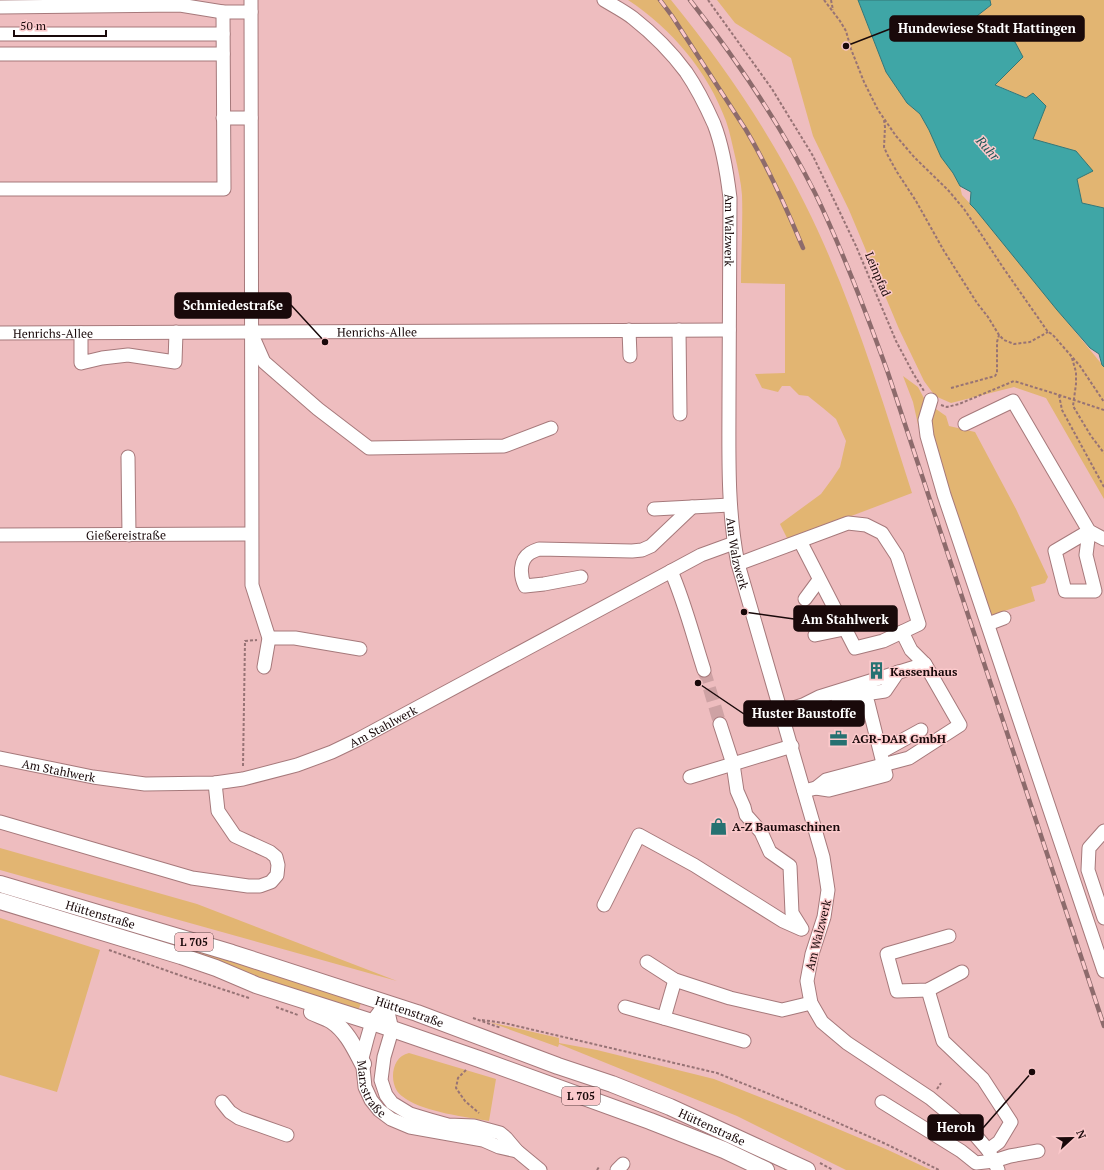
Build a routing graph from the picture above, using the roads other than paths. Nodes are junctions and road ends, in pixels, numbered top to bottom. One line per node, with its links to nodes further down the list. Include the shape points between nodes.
1 (604, 0): 14 (street, Am Walzwerk, via 632,18 662,44 686,72 714,125 723,153 730,198)
2 (0, 6): 4 (street, via 180,5)
3 (251, 6): 4 (street); 10 (street)
4 (223, 12): 6 (street)
5 (0, 34): 6 (street)
6 (223, 34): 8 (street)
7 (0, 54): 8 (street)
8 (223, 54): 9 (street)
9 (223, 118): 10 (street); 11 (street, via 224,189)
10 (251, 118): 17 (street)
11 (0, 188)
12 (629, 330): 13 (street, Henrichs-Allee); 17 (street, Henrichs-Allee); 19 (street)
13 (679, 330): 14 (street, Henrichs-Allee); 21 (street)
14 (729, 330): 25 (street, Am Walzwerk)
15 (81, 332): 16 (street, Henrichs-Allee); 16 (street, via 81,363 128,355 176,362); 18 (street, Henrichs-Allee)
16 (176, 332): 17 (street, Henrichs-Allee)
17 (251, 332): 23 (street, via 264,362 318,409 369,448 504,446); 29 (street)
18 (0, 333)
19 (630, 356)
20 (931, 400): 41 (street, via 925,420 927,436 944,495)
21 (680, 414)
22 (966, 424): 28 (street, via 1013,401)
23 (551, 428)
24 (128, 457): 30 (street)
25 (730, 505): 26 (street); 34 (street, Am Walzwerk)
26 (692, 507): 27 (street); 37 (street, via 658,541 642,550 539,549 529,554 522,564 521,578 525,586)
27 (654, 509)
28 (1089, 532): 28 (street, via 1055,551 1065,592 1095,590 1086,555); 32 (street)
29 (251, 534): 30 (street, Gießereistraße); 45 (street, via 252,585)
30 (129, 535): 31 (street, Gießereistraße)
31 (0, 536)
32 (1104, 539)
33 (800, 541): 35 (street); 38 (street); 43 (street, via 848,523 866,525 882,533 896,556 919,624)
34 (734, 543): 35 (street, Am Walzwerk); 36 (street, Am Stahlwerk, via 701,555)
35 (738, 564): 53 (street, Am Walzwerk)
36 (671, 571): 49 (street, via 679,588); 61 (street, Am Stahlwerk, via 332,752 243,780)
37 (581, 577)
38 (819, 580): 39 (street); 42 (street)
39 (805, 599)
40 (1004, 618): 41 (street)
41 (988, 624): 73 (street)
42 (844, 629): 43 (street, via 855,648 884,641); 44 (street)
43 (902, 632): 47 (street, via 911,650)
44 (815, 636)
45 (268, 638): 46 (street, via 295,638); 48 (street)
46 (360, 649)
47 (925, 664): 50 (street); 59 (street, via 960,725 909,758)
48 (264, 667)
49 (704, 670)
50 (898, 672): 51 (street, via 885,691); 52 (street, via 819,697)
51 (865, 694): 52 (street, via 819,705); 59 (street, via 867,723)
52 (803, 705): 53 (street)
53 (781, 712): 56 (street, Am Walzwerk)
54 (720, 724): 58 (street)
55 (921, 730): 59 (street)
56 (792, 746): 58 (street); 62 (street, Am Walzwerk)
57 (0, 758): 61 (street, Am Stahlwerk, via 93,777 145,784)
58 (733, 764): 60 (street); 69 (street, via 737,791 746,815 761,832 770,852 790,866 792,913)
59 (882, 765): 62 (street, via 826,780)
60 (690, 777)
61 (215, 783): 63 (street, via 218,811 235,836 276,857 277,875 271,882 260,886 248,886 192,878)
62 (810, 790): 71 (street, Am Walzwerk, via 828,890)
63 (0, 822)
64 (1104, 831): 68 (street, via 1089,848 1088,870)
65 (0, 884): 78 (main road, Hüttenstraße / L 705, via 232,953)
66 (0, 902): 77 (main road, Hüttenstraße / L 705, via 216,968)
67 (604, 905): 69 (street, via 639,834)
68 (1104, 918)
69 (801, 929): 71 (street)
70 (948, 936): 76 (street, via 887,954 897,991)
71 (818, 937): 79 (street, Am Walzwerk, via 807,981)
72 (647, 962): 75 (street)
73 (1104, 971)
74 (962, 972): 76 (street)
75 (675, 980): 79 (street, via 730,998 782,1010); 81 (street)
76 (928, 990): 91 (street, via 943,1040 983,1079 1010,1122)
77 (254, 992): 82 (main road, Hüttenstraße / L 705); 85 (main road, L 705, via 332,1021 344,1032)
78 (386, 1003): 82 (street, Marxstraße); 83 (street, Marxstraße); 94 (main road, Hüttenstraße / L 705, via 417,1012 670,1107)
79 (811, 1003): 91 (street, Am Walzwerk, via 822,1022 875,1062 930,1098 976,1136)
80 (625, 1007): 81 (street)
81 (664, 1018): 84 (street)
82 (372, 1022): 83 (main road, Hüttenstraße / L 705); 85 (street, Marxstraße, via 362,1058)
83 (392, 1030): 89 (street, Marxstraße, via 384,1057 381,1080 392,1103 410,1114 448,1125 474,1126 500,1133); 93 (main road, Hüttenstraße / L 705, via 650,1120)
84 (744, 1041)
85 (363, 1064): 89 (street, Marxstraße, via 364,1082 369,1097 379,1110 392,1119 410,1127 483,1140 499,1148)
86 (222, 1102): 88 (street, via 239,1118)
87 (882, 1102): 91 (street, via 976,1163)
88 (287, 1135)
89 (517, 1151): 92 (street, Marxstraße)
90 (1038, 1151): 91 (street)
91 (993, 1160)
92 (540, 1170)
93 (766, 1170)
94 (807, 1170)

